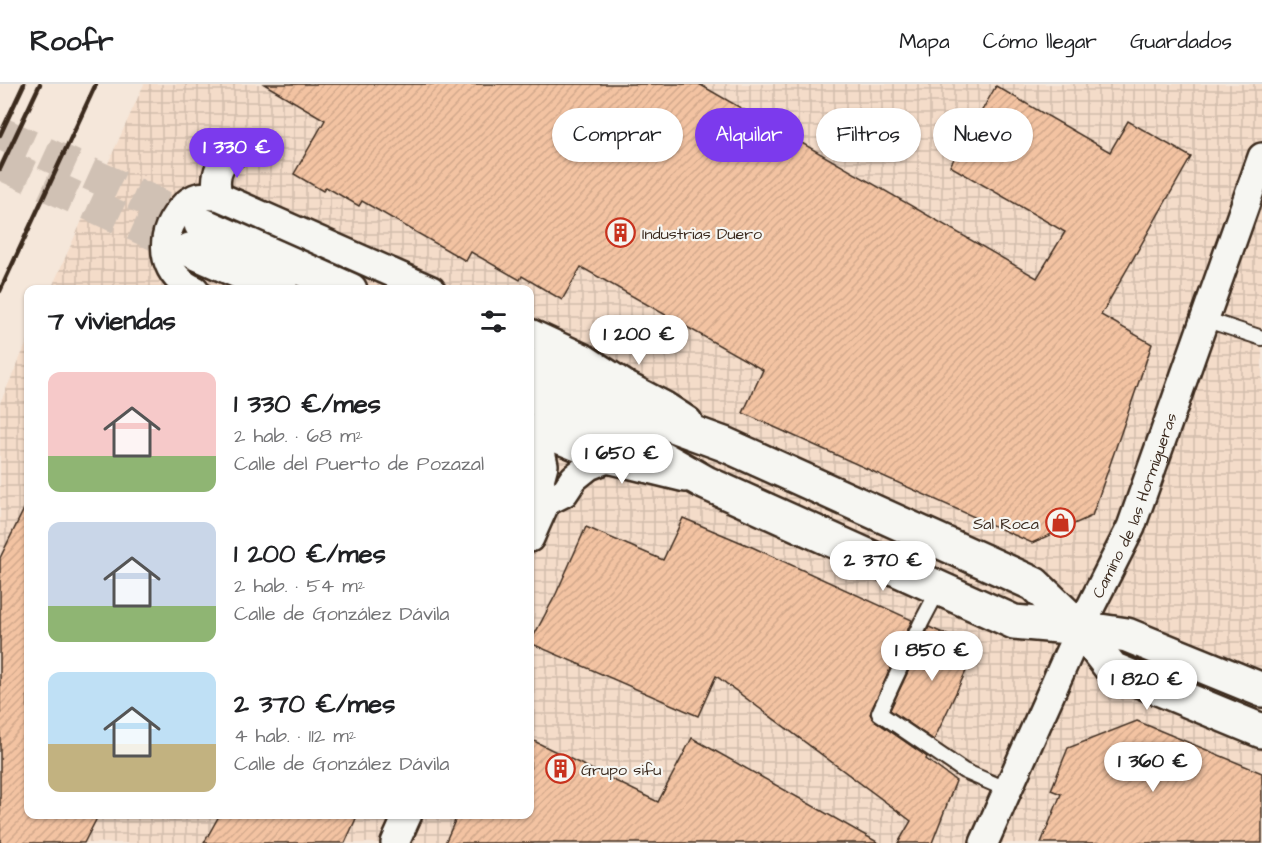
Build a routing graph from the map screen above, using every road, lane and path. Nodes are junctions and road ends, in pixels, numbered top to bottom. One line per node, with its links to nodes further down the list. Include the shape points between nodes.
1 (247, 147): 3 (street, via 222,162 217,173)
2 (1262, 157): 8 (street, Camino de las Hormigueras)
3 (218, 196): 4 (street, via 194,198 182,206 171,223 164,243 166,262); 7 (street)
4 (187, 285)
5 (273, 285): 6 (street, via 195,237)
6 (335, 285)
7 (420, 285)
8 (1204, 319): 10 (lane); 21 (street, Camino de las Hormigueras, via 1131,526)
9 (534, 335): 15 (street, via 584,357)
10 (1262, 338)
11 (534, 367): 15 (street, via 636,412)
12 (534, 398): 17 (street, via 639,446)
13 (534, 431): 16 (street)
14 (534, 436): 18 (street, via 544,465 540,480)
15 (724, 444): 21 (street, via 1034,584)
16 (607, 459): 17 (street); 18 (street, via 589,466 564,493)
17 (706, 483): 20 (street)
18 (546, 502): 19 (street)
19 (534, 529)
20 (939, 589): 21 (street, via 1014,622); 24 (lane, via 879,712 964,771)
21 (1080, 628): 22 (street, via 1127,635); 23 (street, via 1112,669); 24 (street, Camino de las Hormigueras)
22 (1262, 690)
23 (1262, 731)
24 (1008, 790): 27 (street, Camino de las Hormigueras)
25 (406, 819): 26 (street)
26 (395, 843)
27 (984, 843)

